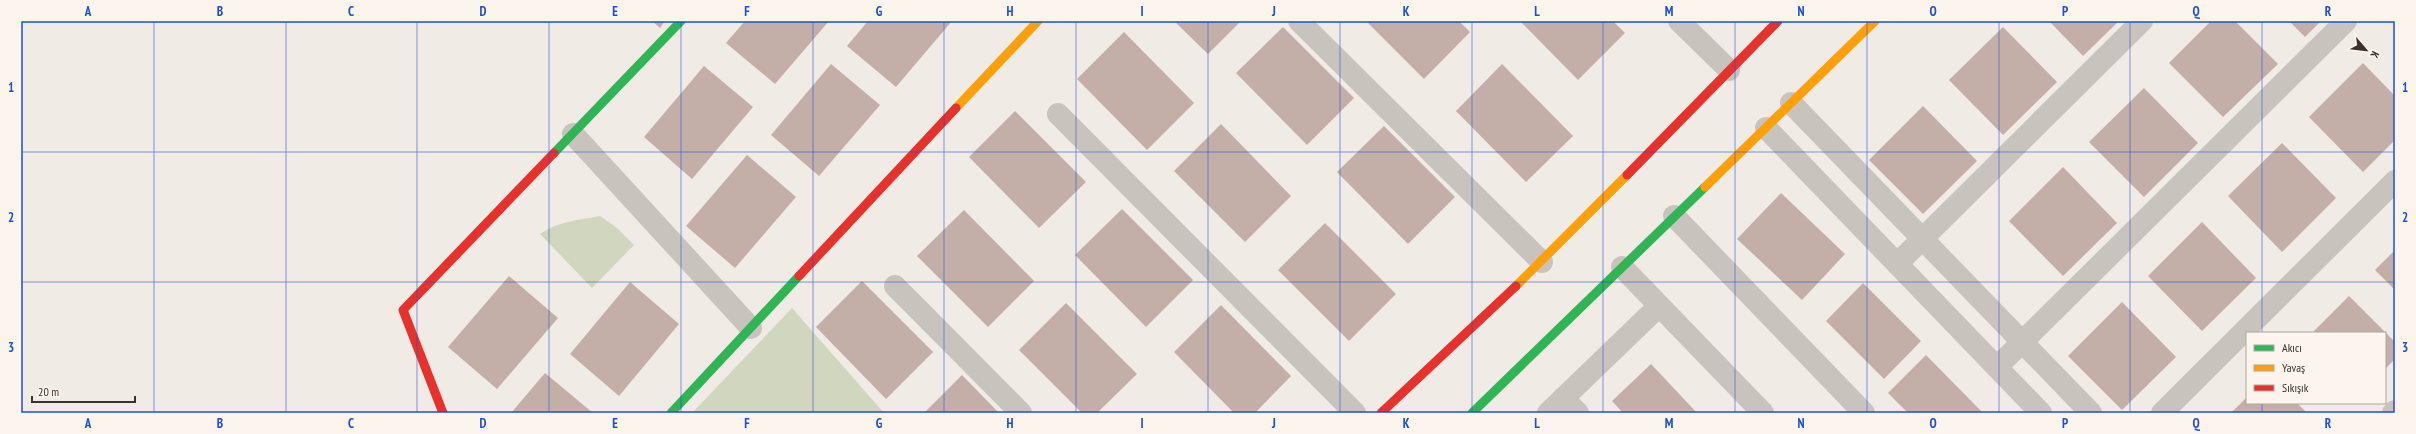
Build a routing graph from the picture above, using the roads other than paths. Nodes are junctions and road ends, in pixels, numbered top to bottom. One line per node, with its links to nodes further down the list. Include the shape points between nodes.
1 (681, 21): 13 (main road)
2 (1038, 21): 22 (main road)
3 (1299, 21): 17 (street)
4 (1679, 21): 9 (street)
5 (1778, 21): 9 (main road)
6 (1876, 21): 10 (main road)
7 (2142, 21): 16 (street)
8 (2346, 21): 23 (street)
9 (1729, 70): 17 (main road)
10 (1791, 103): 12 (main road); 16 (street)
11 (1058, 114): 29 (street)
12 (1766, 128): 15 (main road); 18 (street)
13 (573, 134): 22 (street); 26 (main road, via 403,310)
14 (2395, 181): 37 (street)
15 (1674, 216): 19 (main road); 34 (street)
16 (1922, 238): 18 (street); 23 (street)
17 (1542, 262): 30 (main road)
18 (1897, 264): 24 (street)
19 (1622, 267): 21 (street); 31 (main road)
20 (895, 286): 28 (street)
21 (1659, 306): 25 (street); 33 (street)
22 (751, 328): 27 (main road)
23 (2022, 342): 24 (street); 36 (street)
24 (1997, 367): 35 (street)
25 (1571, 406): 32 (street)
26 (444, 413)
27 (671, 413)
28 (1020, 413)
29 (1355, 413)
30 (1381, 413)
31 (1472, 413)
32 (1548, 413)
33 (1763, 413)
34 (1864, 413)
35 (2041, 413)
36 (2091, 413)
37 (2162, 413)

